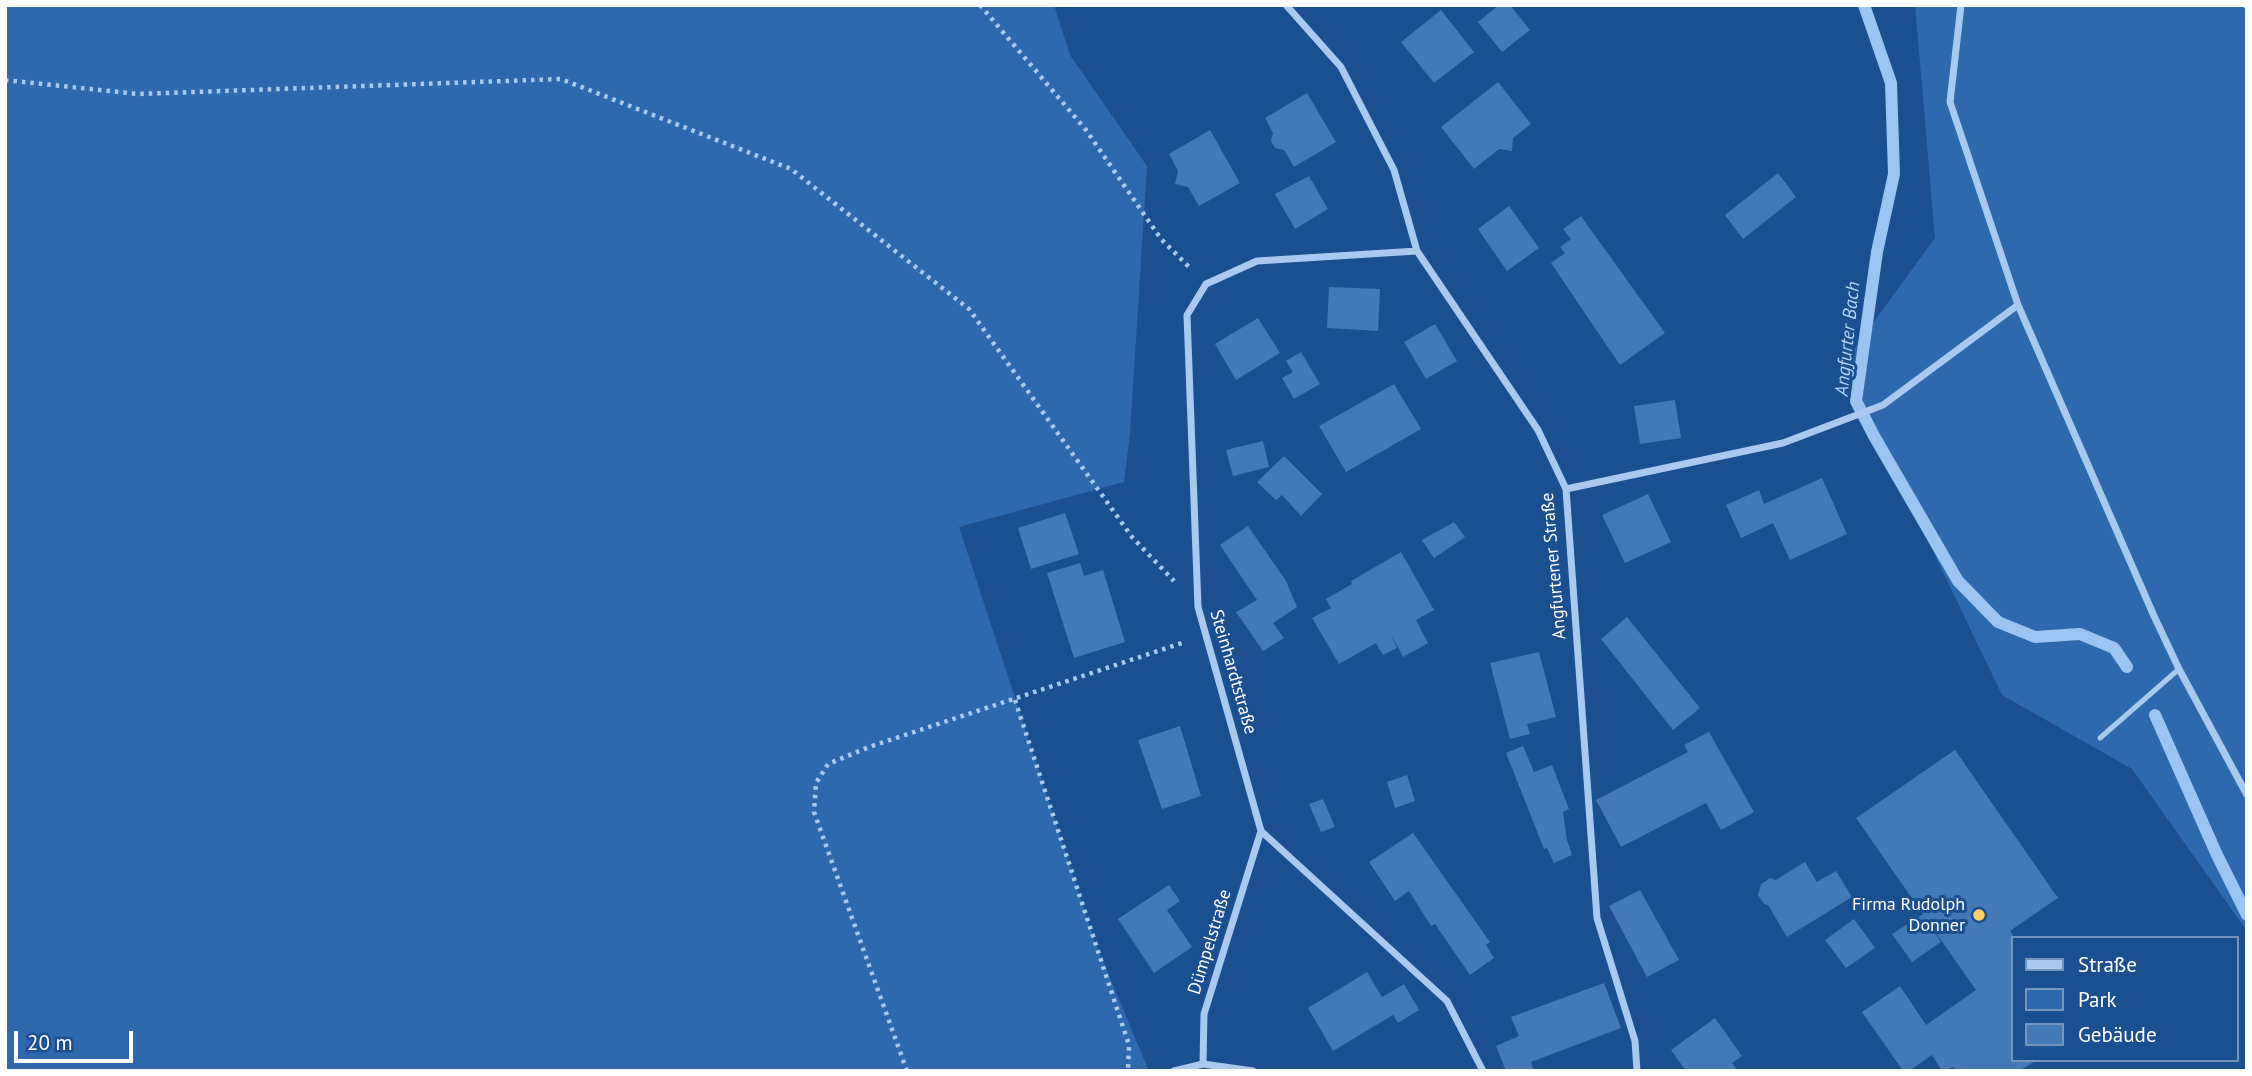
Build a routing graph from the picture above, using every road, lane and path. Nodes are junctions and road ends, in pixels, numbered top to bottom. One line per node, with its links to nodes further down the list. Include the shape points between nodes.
1 (980, 5): 6 (path, via 1086,130 1161,239)
2 (1286, 5): 5 (street, Angfurtener Straße, via 1341,67 1394,170)
3 (1961, 5): 7 (street, via 1951,102)
4 (5, 80): 9 (path, via 138,94 561,79 791,169 969,309 1132,537)
5 (1418, 251): 6 (street, via 1257,261); 8 (street, Angfurtener Straße, via 1538,430)
6 (1206, 284): 9 (street, Steinhardtstraße, via 1187,315)
7 (2018, 305): 8 (street, via 1883,405 1783,443); 11 (street)
8 (1566, 489): 22 (street, Angfurtener Straße, via 1597,918 1636,1041)
9 (1198, 607): 10 (street, Steinhardtstraße)
10 (1206, 635): 12 (path); 15 (street, Steinhardtstraße)
11 (2179, 669): 13 (lane); 14 (street)
12 (1015, 700): 17 (path, via 828,764 816,783 814,812); 18 (path, via 1129,1045)
13 (2100, 738)
14 (2247, 795)
15 (1261, 831): 16 (street, Dümpelstraße, via 1204,1014); 21 (street, via 1447,1001)
16 (1203, 1063): 19 (street); 20 (street)
17 (907, 1071)
18 (1128, 1071)
19 (1174, 1071)
20 (1253, 1071)
21 (1483, 1071)
22 (1637, 1071)

